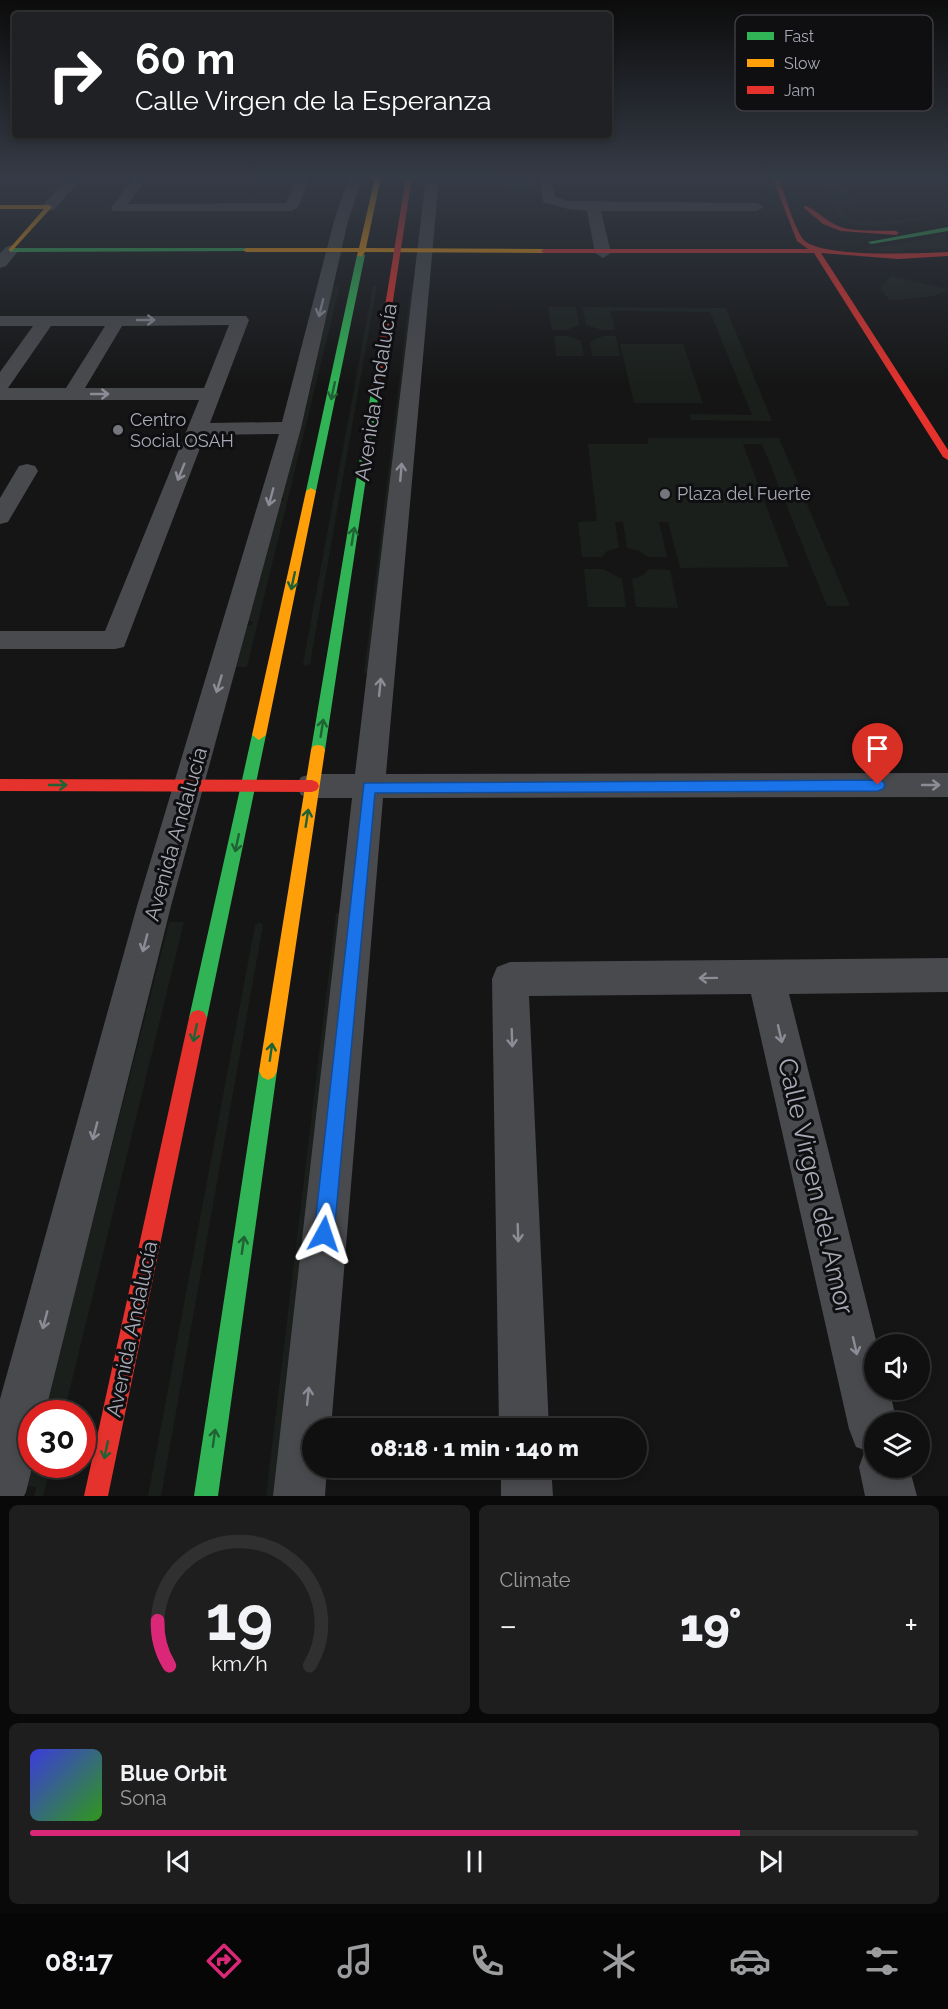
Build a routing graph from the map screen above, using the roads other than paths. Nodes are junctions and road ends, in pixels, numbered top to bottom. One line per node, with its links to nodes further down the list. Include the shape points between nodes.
1 (14, 247): 10 (main road)
2 (335, 247): 11 (street, Avenida Andalucía)
3 (364, 247): 12 (main road, Avenida Andalucía)
4 (399, 247): 14 (main road, Avenida Andalucía)
5 (424, 247): 15 (street, Avenida Andalucía)
6 (602, 247): 16 (street)
7 (809, 247): 13 (main road)
8 (818, 247): 13 (main road)
9 (840, 247): 13 (main road)
10 (11, 250): 11 (main road); 19 (street)
11 (334, 251): 12 (main road); 30 (street, Avenida Andalucía, one-way to 30)
12 (363, 251): 14 (main road); 39 (main road, Avenida Andalucía, one-way to 39)
13 (816, 251): 16 (main road); 18 (main road); 25 (main road)
14 (398, 252): 15 (main road); 40 (main road, Avenida Andalucía, one-way to 14)
15 (423, 252): 16 (main road); 41 (street, Avenida Andalucía, one-way to 15)
16 (603, 253)
17 (948, 254): 18 (main road)
18 (925, 257): 20 (main road)
19 (0, 262)
20 (873, 269)
21 (874, 311): 25 (main road)
22 (117, 320): 24 (street); 28 (street); 29 (street, one-way to 29, via 240,320)
23 (0, 321): 24 (street)
24 (46, 321): 26 (street)
25 (870, 333): 32 (main road)
26 (0, 385)
27 (0, 394): 28 (street)
28 (72, 394): 29 (street, one-way to 29)
29 (212, 394): 31 (street)
30 (291, 428): 31 (street); 37 (street, Avenida Andalucía, one-way to 37)
31 (199, 429): 35 (street, one-way to 35, via 116,640)
32 (948, 458)
33 (27, 471): 34 (street)
34 (0, 517)
35 (0, 640)
36 (0, 784): 37 (main road, one-way to 37)
37 (189, 785): 39 (main road); 48 (street, Avenida Andalucía, one-way to 48)
38 (948, 785): 41 (street, one-way to 38)
39 (249, 786): 40 (main road); 49 (main road, Avenida Andalucía, one-way to 49)
40 (312, 786): 41 (street); 50 (main road, Avenida Andalucía, one-way to 40)
41 (369, 787): 51 (street, Avenida Andalucía, one-way to 41)
42 (948, 975): 43 (street)
43 (766, 977): 44 (street, Calle Virgen del Amor, one-way to 44); 45 (street, one-way to 45, via 510,980)
44 (870, 1412)
45 (525, 1418)
46 (526, 1478): 52 (street)
47 (887, 1478): 53 (street)
48 (0, 1492)
49 (96, 1496)
50 (206, 1496)
51 (298, 1496)
52 (527, 1496)
53 (891, 1496)

